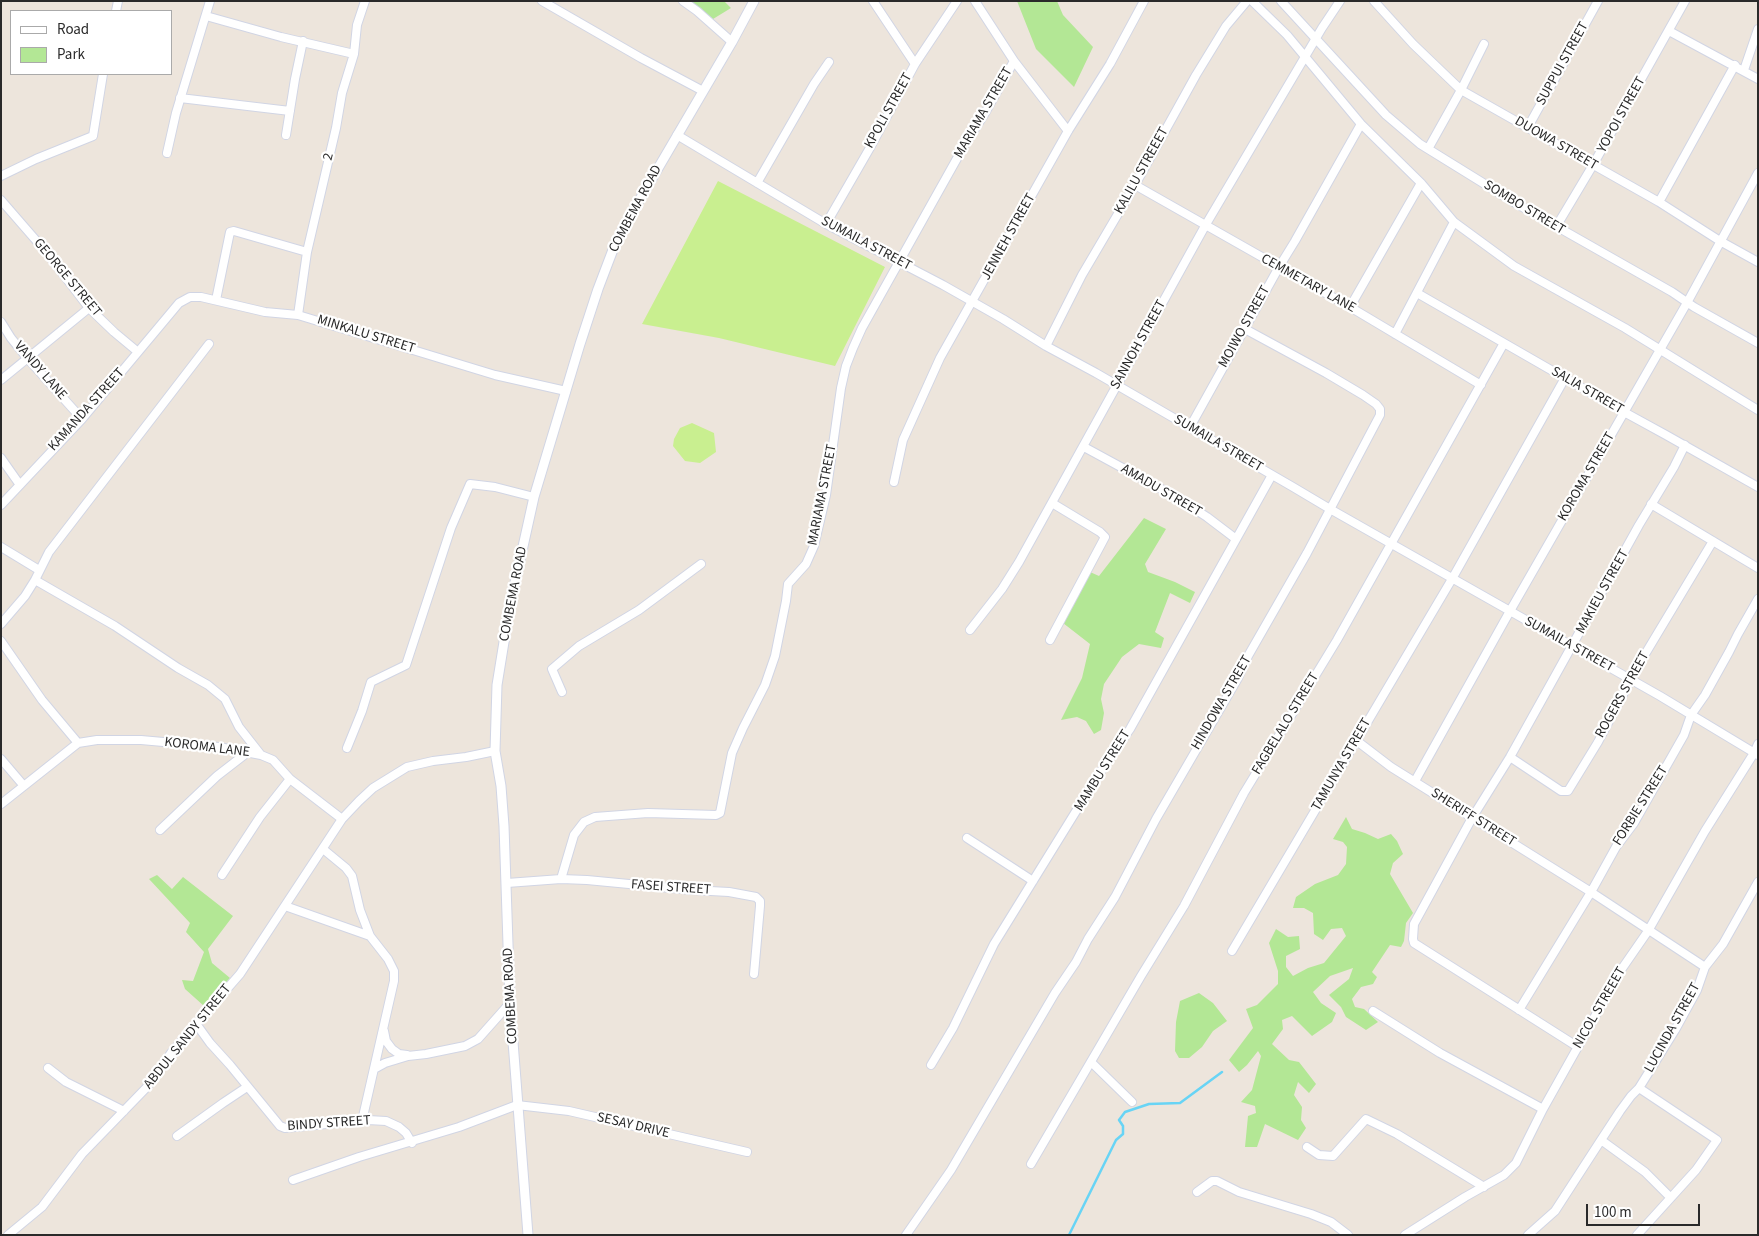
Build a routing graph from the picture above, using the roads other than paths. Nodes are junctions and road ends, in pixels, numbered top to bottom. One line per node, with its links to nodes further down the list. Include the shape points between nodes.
1 (210, 1): 17 (street)
2 (365, 1): 24 (street, 2)
3 (542, 1): 34 (street)
4 (682, 1): 22 (street)
5 (754, 1): 22 (street, COMBEMA ROAD)
6 (873, 1): 28 (street)
7 (957, 1): 28 (street, KPOLI STREET)
8 (976, 1): 26 (street)
9 (1144, 1): 39 (street, JENNEH STREET, via 1097,87)
10 (1247, 1): 49 (street, KALILU STREEET, via 1206,58)
11 (1252, 1): 25 (street)
12 (1281, 1): 20 (street, SOMBO STREET)
13 (1340, 1): 20 (street)
14 (1374, 1): 33 (street, DUOWA STREET)
15 (1598, 1): 38 (street, SUPPUI STREET)
16 (1685, 1): 19 (street, YOPOI STREET)
17 (206, 16): 21 (street); 35 (street)
18 (1758, 29): 30 (street)
19 (1669, 31): 29 (street); 44 (street, YOPOI STREET)
20 (1316, 40): 25 (street, SANNOH STREET); 42 (street, SOMBO STREET, via 1386,115)
21 (303, 41): 24 (street); 36 (street)
22 (732, 42): 34 (street, COMBEMA ROAD)
23 (1484, 44): 33 (street)
24 (354, 54): 57 (street, 2, via 342,93)
25 (1306, 57): 37 (street); 54 (street, SANNOH STREET)
26 (1014, 61): 39 (street); 58 (street, MARIAMA STREET)
27 (829, 62): 47 (street)
28 (915, 64): 53 (street, KPOLI STREET)
29 (1735, 65): 30 (street); 51 (street)
30 (1744, 70): 32 (street)
31 (103, 75): 46 (street, via 93,136)
32 (1758, 79)
33 (1461, 90): 38 (street, DUOWA STREET); 42 (street)
34 (703, 91): 41 (street, COMBEMA ROAD)
35 (180, 98): 36 (street); 43 (street)
36 (290, 111): 40 (street)
37 (1361, 124): 48 (street); 60 (street, MOIWO STREET)
38 (1528, 127): 44 (street, DUOWA STREET)
39 (1068, 131): 64 (street, JENNEH STREET)
40 (286, 135)
41 (677, 135): 47 (street, SUMAILA STREET); 83 (street, COMBEMA ROAD, via 614,247)
42 (1428, 149): 55 (street, SOMBO STREET)
43 (168, 153)
44 (1593, 165): 51 (street, DUOWA STREET); 55 (street, YOPOI STREET)
45 (1758, 173): 56 (street, KOROMA STREET)
46 (1, 176)
47 (757, 182): 53 (street, SUMAILA STREET)
48 (1421, 183): 52 (street); 65 (street)
49 (1135, 185): 54 (street, CEMMETARY LANE); 75 (street, KALILU STREEET, via 1082,275)
50 (1, 200): 66 (street, GEORGE STREET)
51 (1659, 202): 56 (street, DUOWA STREET)
52 (1454, 222): 61 (street); 76 (street, via 1514,266)
53 (826, 224): 58 (street, SUMAILA STREET)
54 (1205, 226): 60 (street, CEMMETARY LANE); 81 (street, SANNOH STREET)
55 (1556, 227): 63 (street, SOMBO STREET)
56 (1720, 241): 59 (street, DUOWA STREET); 63 (street, KOROMA STREET)
57 (307, 252): 62 (street, via 230,232); 68 (street, 2)
58 (899, 262): 64 (street, SUMAILA STREET); 139 (street, MARIAMA STREET, via 862,328 846,366 820,527 806,564 788,584 775,656 765,685 732,753 720,813 595,817 584,822 574,835)
59 (1758, 262)
60 (1279, 267): 65 (street, CEMMETARY LANE); 70 (street, MOIWO STREET)
61 (1416, 293): 71 (street); 72 (street, SALIA STREET)
62 (216, 300): 67 (street, MINKALU STREET, via 190,297 179,303); 68 (street, MINKALU STREET, via 265,312)
63 (1688, 301): 73 (street, SOMBO STREET); 76 (street, KOROMA STREET)
64 (972, 302): 75 (street, SUMAILA STREET); 92 (street, JENNEH STREET, via 918,404 903,440)
65 (1350, 307): 71 (street, CEMMETARY LANE)
66 (89, 308): 77 (street, GEORGE STREET); 78 (street)
67 (170, 314): 77 (street, KAMANDA STREET)
68 (298, 315): 83 (street, MINKALU STREET, via 495,375)
69 (1, 322): 78 (street, VANDY LANE)
70 (1244, 329): 87 (street, MOIWO STREET); 99 (street, HINDOWA STREET, via 1326,373 1380,409 1380,415)
71 (1395, 334): 82 (street, CEMMETARY LANE)
72 (1504, 343): 79 (street, SALIA STREET); 82 (street, FAGBELALO STREET)
73 (1758, 343)
74 (209, 344): 106 (street, via 64,532)
75 (1046, 346): 81 (street, SUMAILA STREET)
76 (1659, 350): 84 (street); 85 (street, KOROMA STREET)
77 (138, 352): 86 (street, KAMANDA STREET)
78 (28, 359): 80 (street); 86 (street, VANDY LANE)
79 (1565, 378): 85 (street, SALIA STREET); 107 (street, TAMUNYA STREET)
80 (1, 380)
81 (1117, 385): 87 (street, SUMAILA STREET); 89 (street, SANNOH STREET)
82 (1481, 385): 102 (street, FAGBELALO STREET)
83 (566, 391): 95 (street, COMBEMA ROAD)
84 (1758, 410)
85 (1624, 412): 88 (street, SALIA STREET); 110 (street, KOROMA STREET)
86 (82, 419): 93 (street, KAMANDA STREET)
87 (1190, 427): 91 (street, SUMAILA STREET)
88 (1685, 445): 94 (street, SALIA STREET); 97 (street, MAKIEU STREET)
89 (1084, 447): 96 (street, SANNOH STREET); 100 (street, AMADU STREET, via 1176,497)
90 (1, 458): 93 (street)
91 (1272, 475): 99 (street, SUMAILA STREET); 100 (street, MAMBU STREET)
92 (894, 482)
93 (20, 485): 98 (street, KAMANDA STREET)
94 (1757, 485)
95 (534, 497): 122 (street, via 470,484 451,528 406,665 371,682); 123 (street, COMBEMA ROAD, via 500,669)
96 (1052, 503): 112 (street, SANNOH STREET, via 1002,589); 113 (street, via 1105,537)
97 (1651, 504): 101 (street); 115 (street, MAKIEU STREET)
98 (1, 505)
99 (1330, 510): 102 (street, SUMAILA STREET); 180 (street, HINDOWA STREET, via 1115,897 951,1170)
100 (1236, 539): 140 (street, MAMBU STREET, via 1130,729)
101 (1713, 541): 105 (street); 116 (street, ROGERS STREET)
102 (1391, 544): 107 (street, SUMAILA STREET); 157 (street, FAGBELALO STREET, via 1244,792 1184,906)
103 (1, 547): 106 (street)
104 (701, 564): 117 (street, via 639,610 579,646 552,669)
105 (1758, 568)
106 (39, 570): 108 (street)
107 (1452, 578): 110 (street, SUMAILA STREET); 119 (street, TAMUNYA STREET)
108 (35, 580): 111 (street, via 12,614); 125 (street, via 208,685 225,699 240,727)
109 (1758, 599): 118 (street, FORBIE STREET)
110 (1510, 611): 115 (street, SUMAILA STREET); 130 (street, KOROMA STREET)
111 (1, 624)
112 (970, 630)
113 (1050, 640)
114 (1, 641): 120 (street, via 42,700)
115 (1572, 648): 116 (street, SUMAILA STREET); 127 (street, MAKIEU STREET)
116 (1631, 680): 118 (street, SUMAILA STREET); 127 (street, ROGERS STREET, via 1568,791 1561,791)
117 (562, 692)
118 (1691, 715): 126 (street, SUMAILA STREET); 143 (street, FORBIE STREET, via 1684,735 1634,824 1616,847)
119 (1357, 741): 130 (street, SHERIFF STREET); 147 (street, TAMUNYA STREET)
120 (78, 743): 124 (street, KOROMA LANE, via 141,740); 131 (street)
121 (1758, 744): 126 (street, NICOL STREEET)
122 (348, 748)
123 (495, 751): 134 (street, ABDUL SANDY STREET, via 407,767 373,788); 142 (street, COMBEMA ROAD, via 502,794)
124 (248, 752): 125 (street, KOROMA LANE); 135 (street, via 216,776)
125 (261, 754): 129 (street, KOROMA LANE, via 273,760)
126 (1756, 754): 145 (street, NICOL STREEET, via 1705,831)
127 (1510, 757): 133 (street, MAKIEU STREET)
128 (1, 759): 131 (street)
129 (290, 779): 134 (street, KOROMA LANE); 138 (street, via 260,817)
130 (1415, 781): 133 (street, SHERIFF STREET)
131 (24, 786): 132 (street)
132 (1, 804)
133 (1472, 818): 143 (street, SHERIFF STREET); 151 (street, MAKIEU STREET, via 1414,924 1412,939)
134 (342, 819): 137 (street, ABDUL SANDY STREET)
135 (160, 830)
136 (967, 838): 140 (street)
137 (323, 849): 144 (street, ABDUL SANDY STREET); 146 (street, via 352,876)
138 (222, 875)
139 (561, 879): 142 (street, FASEI STREET); 149 (street, FASEI STREET, via 756,897 760,906)
140 (1033, 881): 158 (street, MAMBU STREET, via 994,944)
141 (1758, 882): 148 (street, via 1723,944)
142 (507, 883): 150 (street, COMBEMA ROAD)
143 (1591, 892): 145 (street, SHERIFF STREET); 151 (street, FORBIE STREET)
144 (285, 906): 146 (street); 153 (street, ABDUL SANDY STREET, via 240,974)
145 (1648, 931): 148 (street, SHERIFF STREET); 155 (street, NICOL STREEET, via 1621,970)
146 (370, 936): 154 (street, via 394,971)
147 (1232, 951)
148 (1704, 967): 162 (street, LUCINDA STREET, via 1675,1030)
149 (754, 974)
150 (510, 1003): 156 (street, via 478,1039 465,1046); 164 (street, COMBEMA ROAD)
151 (1519, 1010): 155 (street)
152 (1373, 1011): 165 (street, via 1440,1054)
153 (197, 1025): 161 (street, BINDY STREET); 166 (street, ABDUL SANDY STREET)
154 (384, 1029): 156 (street, via 386,1041 392,1048); 160 (street)
155 (1578, 1046): 165 (street, NICOL STREEET)
156 (408, 1056): 160 (street)
157 (1091, 1062): 163 (street); 173 (street, FAGBELALO STREET)
158 (931, 1065)
159 (48, 1068): 166 (street, via 66,1082)
160 (374, 1069): 167 (street)
161 (247, 1088): 167 (street, BINDY STREET, via 282,1128); 168 (street)
162 (1639, 1088): 169 (street, LUCINDA STREET); 177 (street, via 1717,1140 1696,1170)
163 (1132, 1102)
164 (517, 1105): 170 (street); 172 (street, SESAY DRIVE, via 569,1111); 179 (street, COMBEMA ROAD)
165 (1543, 1109): 175 (street, NICOL STREEET, via 1516,1163)
166 (124, 1111): 178 (street, ABDUL SANDY STREET, via 82,1154 42,1207)
167 (362, 1121): 170 (street, BINDY STREET, via 386,1121 406,1133)
168 (178, 1136)
169 (1601, 1140): 177 (street, via 1645,1172); 183 (street, LUCINDA STREET, via 1555,1211)
170 (412, 1142): 174 (street)
171 (1307, 1147): 175 (street, via 1319,1155 1333,1156 1366,1119)
172 (747, 1152)
173 (1031, 1164)
174 (293, 1180)
175 (1484, 1187): 182 (street, NICOL STREEET)
176 (1197, 1192): 181 (street, via 1217,1181 1239,1192 1330,1222)
177 (1670, 1197): 184 (street)
178 (8, 1235)
179 (528, 1235)
180 (906, 1235)
181 (1348, 1235)
182 (1405, 1235)
183 (1528, 1235)
184 (1637, 1235)

